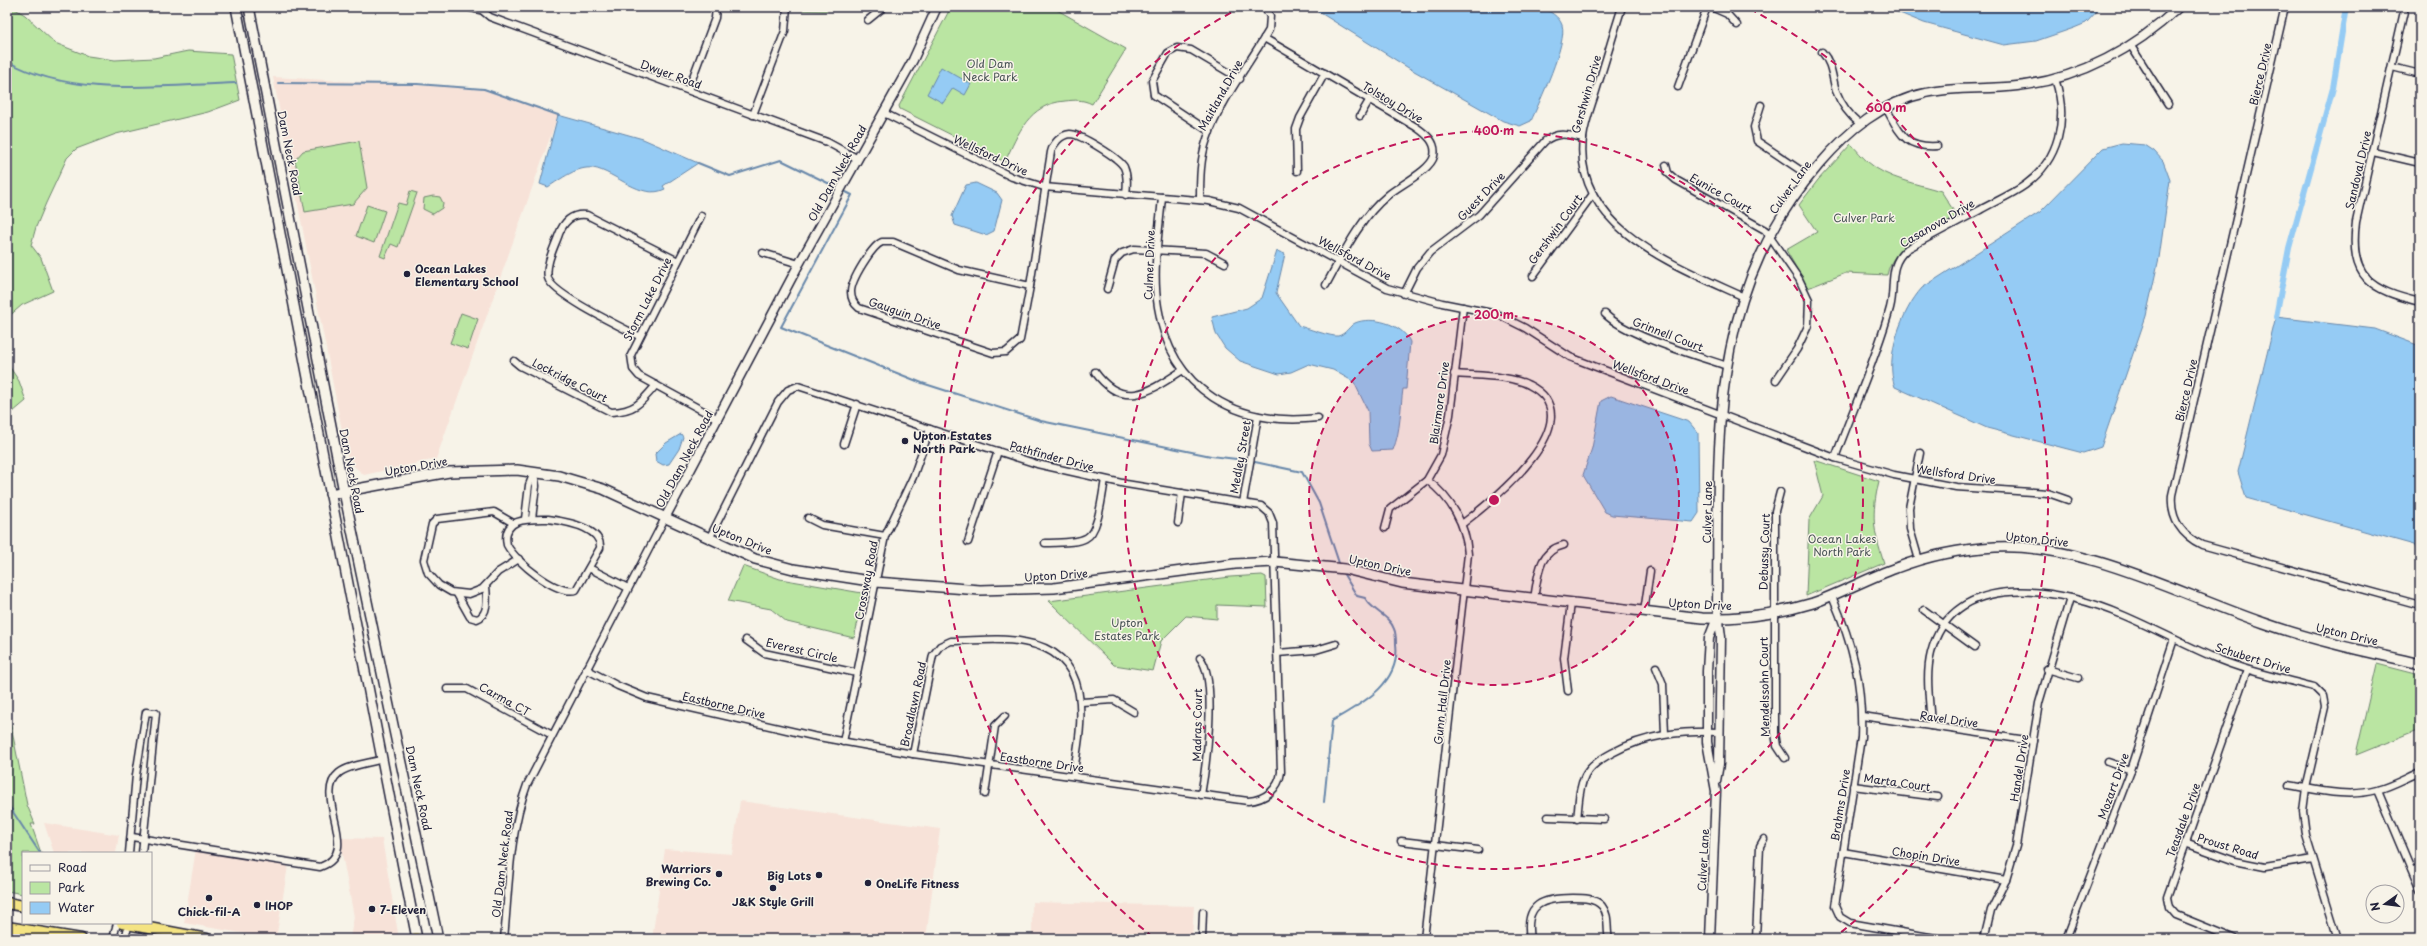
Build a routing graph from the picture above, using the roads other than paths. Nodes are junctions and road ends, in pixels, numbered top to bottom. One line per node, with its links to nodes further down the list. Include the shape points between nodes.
1 (236, 7): 57 (main road)
2 (249, 7): 54 (main road, Dam Neck Road)
3 (466, 7): 15 (street, Dwyer Road)
4 (716, 7): 27 (street, via 715,18)
5 (787, 7): 33 (street, via 785,31)
6 (884, 7): 16 (street)
7 (937, 7): 32 (street, Old Dam Neck Road, via 913,60)
8 (1264, 7): 18 (street, Maitland Drive, via 1270,20 1269,30)
9 (1622, 7): 37 (street, Gershwin Drive)
10 (1707, 7): 26 (street)
11 (1710, 7): 17 (street, via 1727,14)
12 (2179, 7): 19 (street, Culver Lane)
13 (2285, 7): 124 (street, Bierce Drive, via 2172,495 2171,509 2182,531 2202,545)
14 (2405, 7): 21 (street, Sandoval Drive)
15 (479, 8): 27 (street, Dwyer Road, via 490,17)
16 (868, 20)
17 (1737, 25)
18 (1264, 38): 22 (street, Tolstoy Drive); 24 (street, Maitland Drive)
19 (2131, 46): 25 (street, Culver Lane, via 2092,67); 29 (street)
20 (1822, 52): 35 (street, via 1829,60 1840,99 1849,114)
21 (2392, 67): 23 (street); 39 (street, Sandoval Drive)
22 (1326, 73): 28 (street, Tolstoy Drive); 43 (street, via 1296,129)
23 (2420, 74)
24 (1240, 79): 36 (street, Maitland Drive); 36 (street, via 1186,48 1171,50 1164,58 1152,81 1154,95)
25 (2055, 79): 31 (street, Culver Lane, via 2011,87 1943,90 1913,96); 86 (street, Casanova Drive, via 2062,110 2060,131 2052,154 2040,171 2023,186 1907,249 1897,259 1893,271 1890,308)
26 (1678, 87)
27 (688, 90): 33 (street, Dwyer Road)
28 (1370, 99): 34 (street); 56 (street, Tolstoy Drive, via 1428,135 1433,144 1434,155 1426,168 1392,192 1371,212)
29 (2168, 104)
30 (1761, 106): 44 (street, via 1754,127 1757,141)
31 (1886, 108): 35 (street, Culver Lane); 38 (street, via 1903,137 1924,147)
32 (884, 113): 40 (street, Old Dam Neck Road); 45 (street, Wellsford Drive, via 1005,174)
33 (753, 115): 40 (street, Dwyer Road, via 827,142)
34 (1360, 116)
35 (1860, 124): 44 (street, Culver Lane)
36 (1210, 132): 49 (street, Maitland Drive, via 1202,163)
37 (1583, 138): 46 (street, Gershwin Drive, via 1583,162); 64 (street, Guest Drive, via 1562,134 1545,141 1479,216 1430,252 1417,268)
38 (1937, 146)
39 (2372, 152): 41 (street); 66 (street, Sandoval Drive, via 2356,222 2356,258 2362,272 2378,288 2392,295)
40 (858, 159): 59 (street, Old Dam Neck Road)
41 (2420, 163)
42 (1666, 165): 51 (street, Eunice Court, via 1671,177 1760,226)
43 (1297, 171)
44 (1809, 176): 51 (street, Culver Lane)
45 (1044, 187): 47 (street, Wellsford Drive); 47 (street, Gauguin Drive, via 1052,148 1059,138 1071,134 1121,163 1126,174); 62 (street, Gauguin Drive)
46 (1593, 194): 60 (street, Gershwin Court); 65 (street, Gershwin Drive, via 1612,219 1643,246 1673,264)
47 (1126, 195): 48 (street, Wellsford Drive)
48 (1162, 197): 49 (street, Wellsford Drive); 52 (street, Culmer Drive)
49 (1200, 200): 56 (street, Wellsford Drive, via 1224,204 1253,214)
50 (701, 216): 55 (street, Storm Lake Drive)
51 (1770, 236): 65 (street, Culver Lane); 75 (street, Eunice Court, via 1799,279 1807,295 1810,309 1806,334)
52 (1158, 250): 58 (street, via 1206,253); 63 (street, via 1134,248 1122,253 1115,260); 72 (street, Culmer Drive, via 1156,292 1160,320 1170,348)
53 (764, 254): 59 (street)
54 (299, 261): 57 (main road); 91 (main road, Dam Neck Road)
55 (678, 261): 69 (street, Storm Lake Drive); 69 (street, via 587,216 570,218 562,226 548,268 549,282 565,296)
56 (1339, 262): 61 (street, Tolstoy Drive); 64 (street, Wellsford Drive, via 1368,279)
57 (285, 263): 94 (main road)
58 (1225, 263)
59 (798, 264): 81 (street, Old Dam Neck Road)
60 (1533, 276)
61 (1326, 285)
62 (1030, 286): 62 (street, Gauguin Drive, via 1022,335 1016,345 1000,353 993,353 863,310 856,305 851,295 852,285 873,247 888,241 964,271)
63 (1107, 289)
64 (1404, 294): 67 (street, Wellsford Drive)
65 (1744, 297): 71 (street, Culver Lane, via 1735,325)
66 (2420, 302)
67 (1463, 307): 74 (street, Blairmore Drive); 78 (street, Wellsford Drive, via 1497,314 1525,328 1570,357)
68 (1604, 314): 71 (street, Grinnell Court, via 1615,323 1637,333)
69 (639, 336): 76 (street, Storm Lake Drive, via 631,355 631,364 639,376)
70 (514, 361): 76 (street, Lockridge Court, via 611,412 624,412 639,405)
71 (1727, 366): 78 (street, Culver Lane)
72 (1183, 370): 73 (street, via 1152,390 1138,394 1117,391); 79 (street, Culmer Drive, via 1201,389 1221,404)
73 (1095, 372)
74 (1454, 374): 90 (street, Blairmore Drive, via 1450,415 1441,454); 103 (street, via 1528,384 1544,396 1551,416 1550,427 1543,441 1526,466 1485,506)
75 (1776, 380)
76 (656, 385): 81 (street, Storm Lake Drive)
77 (857, 404): 82 (street, Pathfinder Drive); 83 (street); 106 (street, Pathfinder Drive, via 804,387 788,390 778,402)
78 (1720, 415): 86 (street, Wellsford Drive); 128 (street, Culver Lane)
79 (1258, 416): 80 (street, Culmer Drive, via 1286,420); 96 (street, Medley Street)
80 (1318, 418)
81 (718, 419): 97 (street, Old Dam Neck Road)
82 (930, 428): 84 (street, Pathfinder Drive); 105 (street, Crossway Road, via 913,477)
83 (844, 444)
84 (998, 451): 89 (street, Pathfinder Drive, via 1037,464); 107 (street)
85 (1920, 453): 88 (street)
86 (1835, 458): 88 (street, Wellsford Drive)
87 (534, 472): 91 (main road, Upton Drive, via 494,469 456,471); 97 (main road, Upton Drive, via 559,476 603,489); 99 (street, via 529,485); 100 (street, via 536,486)
88 (1914, 479): 95 (street, Wellsford Drive, via 1956,487 2054,494); 111 (street, via 1909,518)
89 (1105, 480): 93 (street, Pathfinder Drive); 108 (street, via 1096,524 1090,536 1081,540)
90 (1427, 480): 103 (street, Gunn Hall Drive, via 1447,499); 104 (street, Blairmore Drive, via 1394,505 1388,513)
91 (344, 492): 94 (main road, Upton Drive); 156 (main road, Dam Neck Road)
92 (1780, 492): 127 (street, Debussy Court, via 1775,511)
93 (1182, 493): 96 (street, Pathfinder Drive); 102 (street)
94 (330, 494): 159 (main road)
95 (2068, 500)
96 (1243, 503): 112 (street, Pathfinder Drive, via 1261,506 1272,517)
97 (665, 518): 106 (main road, Upton Drive); 117 (street, Old Dam Neck Road)
98 (808, 518): 105 (street, via 822,525)
99 (525, 519): 100 (street); 101 (street)
100 (532, 519): 113 (street, via 572,523 595,535 600,548)
101 (513, 523): 110 (street, via 507,531 506,541 508,548); 119 (street, via 494,512 433,521 424,554 426,567 439,585)
102 (1178, 523)
103 (1462, 524): 118 (street, Gunn Hall Drive, via 1468,554)
104 (1385, 528)
105 (885, 536): 115 (street, Crossway Road)
106 (709, 539): 115 (main road, Upton Drive, via 774,565)
107 (968, 542)
108 (1045, 543)
109 (1564, 545): 122 (street, via 1552,549 1544,558)
110 (519, 559): 113 (street, via 537,576 567,591 578,589); 116 (street, via 498,572)
111 (1919, 560): 120 (main road, Upton Drive); 136 (main road, Upton Drive, via 1995,547 2065,554 2107,565 2304,636)
112 (1275, 562): 115 (main road, Upton Drive, via 1235,564 1054,588 980,590); 118 (main road, Upton Drive, via 1319,565 1402,583); 134 (street, Eastborne Drive)
113 (589, 568): 117 (street)
114 (1650, 571): 126 (street)
115 (876, 582): 141 (street, Crossway Road)
116 (486, 586): 119 (street, via 469,594); 119 (street, via 485,611 483,616 477,619 470,617)
117 (628, 588): 138 (street, Old Dam Neck Road)
118 (1464, 590): 122 (main road, Upton Drive); 181 (street, Gunn Hall Drive)
119 (457, 594)
120 (1832, 596): 127 (main road, Upton Drive); 148 (street, Brahms Drive, via 1855,657)
121 (2070, 598): 129 (street, Schubert Drive, via 2035,593 1992,593 1962,607); 130 (street, Schubert Drive, via 2124,615); 139 (street, Handel Drive)
122 (1534, 599): 123 (main road, Upton Drive)
123 (1571, 603): 126 (main road, Upton Drive); 144 (street, via 1564,658)
124 (2420, 604)
125 (1924, 610): 129 (street)
126 (1644, 612): 128 (main road, Upton Drive)
127 (1773, 613): 128 (main road, Upton Drive); 158 (street, Mendelssohn Court, via 1774,733 1777,746)
128 (1717, 618): 150 (street, Culver Lane, via 1709,638); 151 (street, Culver Lane, via 1721,637)
129 (1944, 625): 133 (street); 149 (street, Schubert Drive, via 1934,643 1929,663)
130 (2174, 639): 140 (street, Schubert Drive); 162 (street, Mozart Drive)
131 (746, 640): 141 (street, Everest Circle, via 764,653)
132 (1336, 644): 134 (street, via 1316,650)
133 (1975, 647)
134 (1277, 653): 171 (street, Eastborne Drive, via 1281,772 1279,782 1266,796 1252,801)
135 (1200, 658): 171 (street, Madras Court, via 1207,672 1209,731)
136 (2420, 664)
137 (1656, 667): 152 (street, via 1663,684)
138 (586, 669): 153 (street, Old Dam Neck Road); 155 (street, Eastborne Drive, via 647,698)
139 (2048, 669): 142 (street); 154 (street, Handel Drive)
140 (2248, 670): 168 (street, Schubert Drive, via 2314,687 2323,696 2325,707); 180 (street, Teasdale Drive)
141 (857, 673): 155 (street, Crossway Road)
142 (2078, 678)
143 (446, 689): 153 (street, Carma CT, via 467,690)
144 (1568, 690)
145 (1081, 702): 146 (street, via 1114,700); 157 (street, Broadlawn Road, via 1077,684 1068,667 1043,648 1014,640 945,643 933,655); 164 (street, Broadlawn Road, via 1081,726)
146 (1134, 712)
147 (1005, 716): 161 (street, via 995,726)
148 (1862, 716): 149 (street, Ravel Drive); 167 (street, Brahms Drive)
149 (1931, 726): 154 (street, Ravel Drive)
150 (1707, 731): 151 (street); 152 (street); 165 (street, Culver Lane, via 1710,765)
151 (1720, 732): 165 (street, Culver Lane)
152 (1665, 734): 174 (street, via 1619,749 1592,766 1581,786)
153 (552, 735): 204 (street, Old Dam Neck Road, via 521,801 514,837)
154 (2032, 741): 189 (street, Handel Drive, via 2016,846)
155 (842, 742): 157 (street, Eastborne Drive)
156 (399, 754): 159 (main road); 203 (main road, Dam Neck Road)
157 (913, 754): 161 (street, Eastborne Drive)
158 (1784, 758)
159 (383, 759): 177 (street, via 342,771 333,780 330,791 338,848 333,858 320,867); 202 (main road)
160 (2108, 762): 162 (street)
161 (989, 765): 164 (street, Eastborne Drive); 170 (street)
162 (2131, 770): 213 (street, Mozart Drive)
163 (2420, 772): 169 (street)
164 (1073, 776): 171 (street, Eastborne Drive)
165 (1716, 781): 209 (street, Culver Lane)
166 (2289, 785): 168 (street)
167 (1854, 786): 172 (street, Marta Court); 185 (street, Brahms Drive)
168 (2306, 788): 169 (street, via 2336,794); 186 (street, Schubert Drive, via 2303,800 2304,822)
169 (2378, 790): 188 (street)
170 (985, 794)
171 (1201, 795)
172 (1938, 797)
173 (1548, 817): 174 (street)
174 (1577, 818): 175 (street)
175 (1604, 820)
176 (132, 837): 177 (street); 177 (street, via 136,775 146,712 156,713); 183 (street)
177 (145, 839): 184 (street)
178 (1764, 839): 210 (street, via 1760,846)
179 (1401, 841): 181 (street)
180 (2185, 843): 186 (street, Proust Road, via 2234,860 2266,867); 214 (street, Teasdale Drive, via 2167,891 2169,907 2180,917)
181 (1436, 845): 182 (street); 206 (street, Gunn Hall Drive)
182 (1478, 850)
183 (129, 852)
184 (142, 852)
185 (1843, 852): 189 (street, Chopin Drive); 211 (street, Brahms Drive, via 1835,906 1845,921)
186 (2313, 859): 215 (street, Schubert Drive)
187 (2420, 866): 188 (street)
188 (2412, 870): 190 (street)
189 (2006, 880): 212 (street, Handel Drive, via 1991,910)
190 (2420, 890)
191 (7, 903): 192 (highway)
192 (22, 906)
193 (1203, 912): 205 (street)
194 (117, 924): 199 (street)
195 (127, 924): 200 (street)
196 (132, 924): 201 (highway)
197 (7, 927): 198 (highway)
198 (80, 939)
199 (113, 939)
200 (125, 939)
201 (207, 939)
202 (416, 939)
203 (438, 939)
204 (504, 939)
205 (1202, 939)
206 (1424, 939)
207 (1530, 939): 208 (street, via 1529,922 1533,909 1541,901 1552,898 1583,898 1599,903 1608,918)
208 (1609, 939)
209 (1710, 939)
210 (1756, 939)
211 (1941, 939)
212 (1984, 939)
213 (2066, 939)
214 (2235, 939)
215 (2338, 939)

